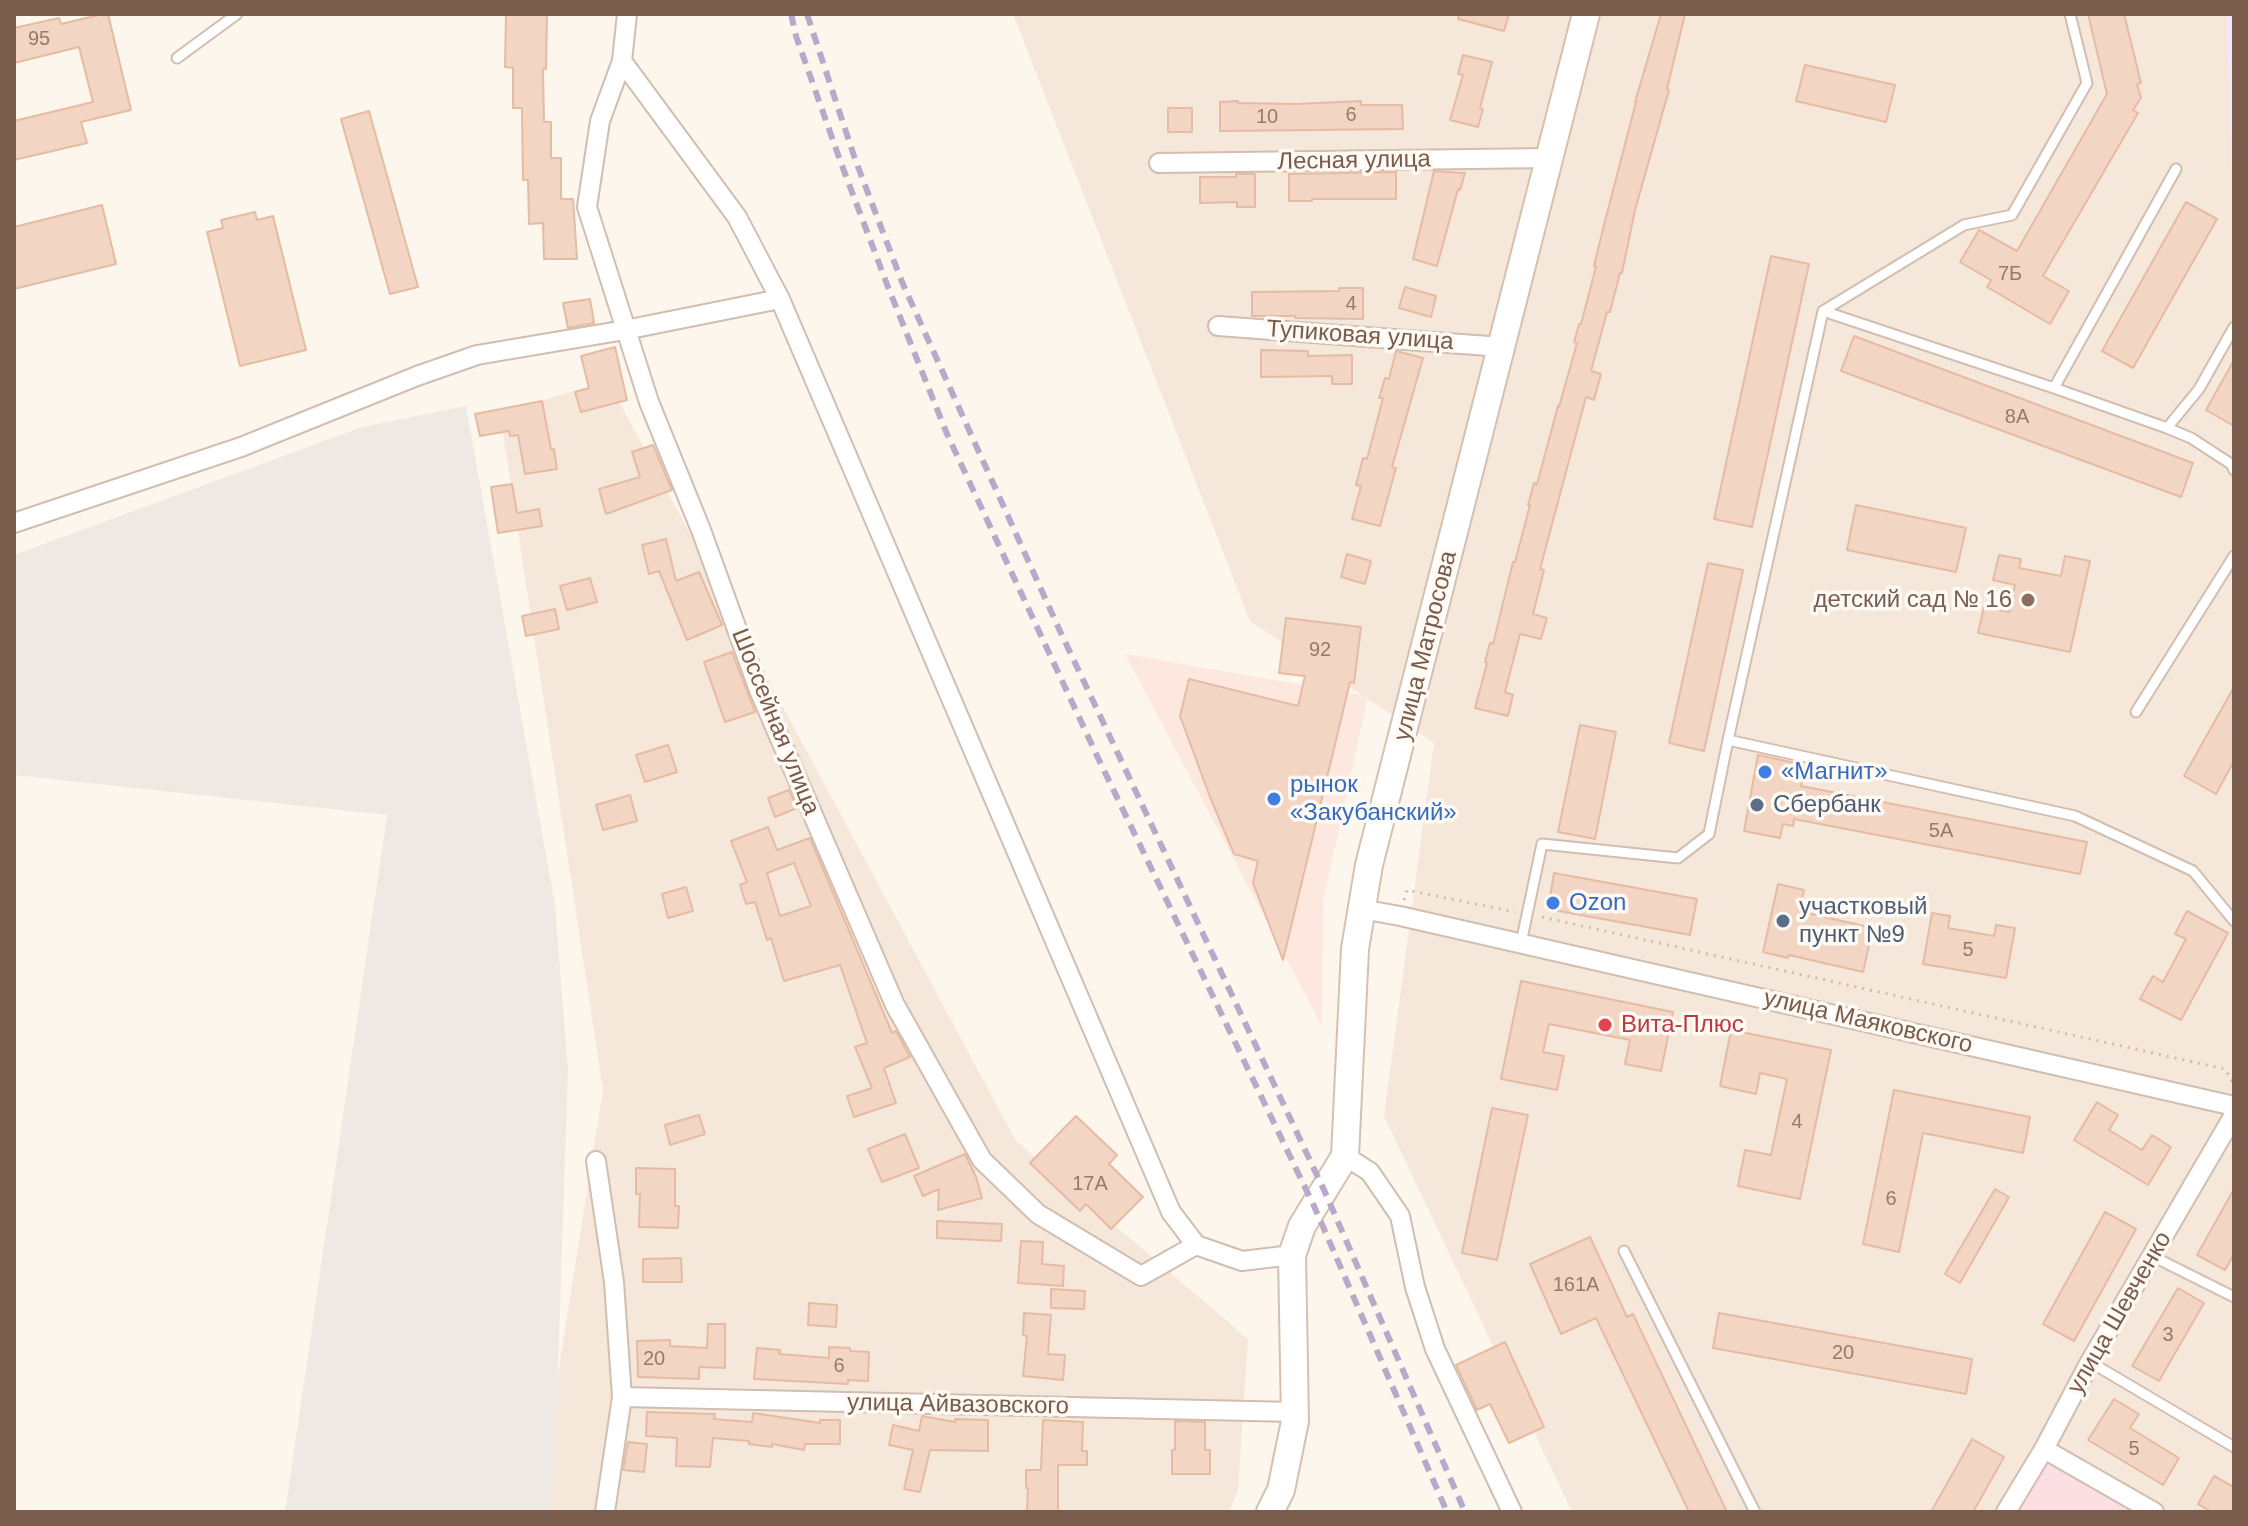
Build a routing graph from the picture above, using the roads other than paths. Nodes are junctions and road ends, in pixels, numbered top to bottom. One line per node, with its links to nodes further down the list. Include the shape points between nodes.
1 (237, 14): 5 (lane)
2 (627, 14): 6 (street, Шоссейная улица)
3 (1586, 14): 7 (main road, улица Матросова)
4 (2070, 14): 11 (lane, via 2087,83 2012,215 1964,225)
5 (177, 58)
6 (622, 61): 10 (street, via 737,217); 14 (street, Шоссейная улица, via 600,121 587,207)
7 (1549, 158): 8 (street, Лесная улица); 15 (main road, улица Матросова)
8 (1159, 163)
9 (2176, 169): 16 (lane)
10 (780, 299): 14 (street); 30 (street, via 1171,1212)
11 (1823, 311): 16 (lane); 22 (lane)
12 (1218, 326): 15 (street, Тупиковая улица)
13 (2234, 327): 17 (lane, via 2199,389)
14 (625, 330): 19 (street, via 477,355 241,447); 30 (street, Шоссейная улица, via 771,719 895,1005 982,1160 1038,1214 1141,1276)
15 (1502, 347): 23 (main road, улица Матросова)
16 (2054, 388): 17 (lane)
17 (2167, 428): 18 (lane)
18 (2233, 466)
19 (14, 523)
20 (2234, 556): 21 (lane)
21 (2136, 712)
22 (1728, 740): 24 (lane, via 2075,816 2193,871); 25 (lane, via 1709,834 1678,858 1542,844)
23 (1361, 909): 25 (street, улица Маяковского); 28 (main road, улица Матросова)
24 (2234, 921)
25 (1521, 943): 26 (street, улица Маяковского)
26 (2234, 1106)
27 (2234, 1115): 33 (street, улица Шевченко)
28 (1345, 1156): 32 (main road, улица Матросова, via 1302,1226); 42 (street, via 1370,1172 1400,1216 1435,1349)
29 (596, 1161): 36 (street, via 614,1282)
30 (1196, 1245): 32 (street, via 1242,1261)
31 (1624, 1251): 43 (lane)
32 (1292, 1255): 37 (main road, улица Матросова)
33 (2152, 1256): 34 (lane); 35 (street, улица Шевченко)
34 (2234, 1297)
35 (2090, 1362): 38 (lane); 39 (street, улица Шевченко)
36 (622, 1397): 37 (street, улица Айвазовского); 40 (street)
37 (1295, 1412): 41 (main road, улица Матросова, via 1281,1490)
38 (2234, 1447)
39 (2044, 1449): 44 (street, улица Шевченко); 45 (street)
40 (605, 1512)
41 (1270, 1512)
42 (1512, 1512)
43 (1755, 1512)
44 (2006, 1512)
45 (2154, 1512)

